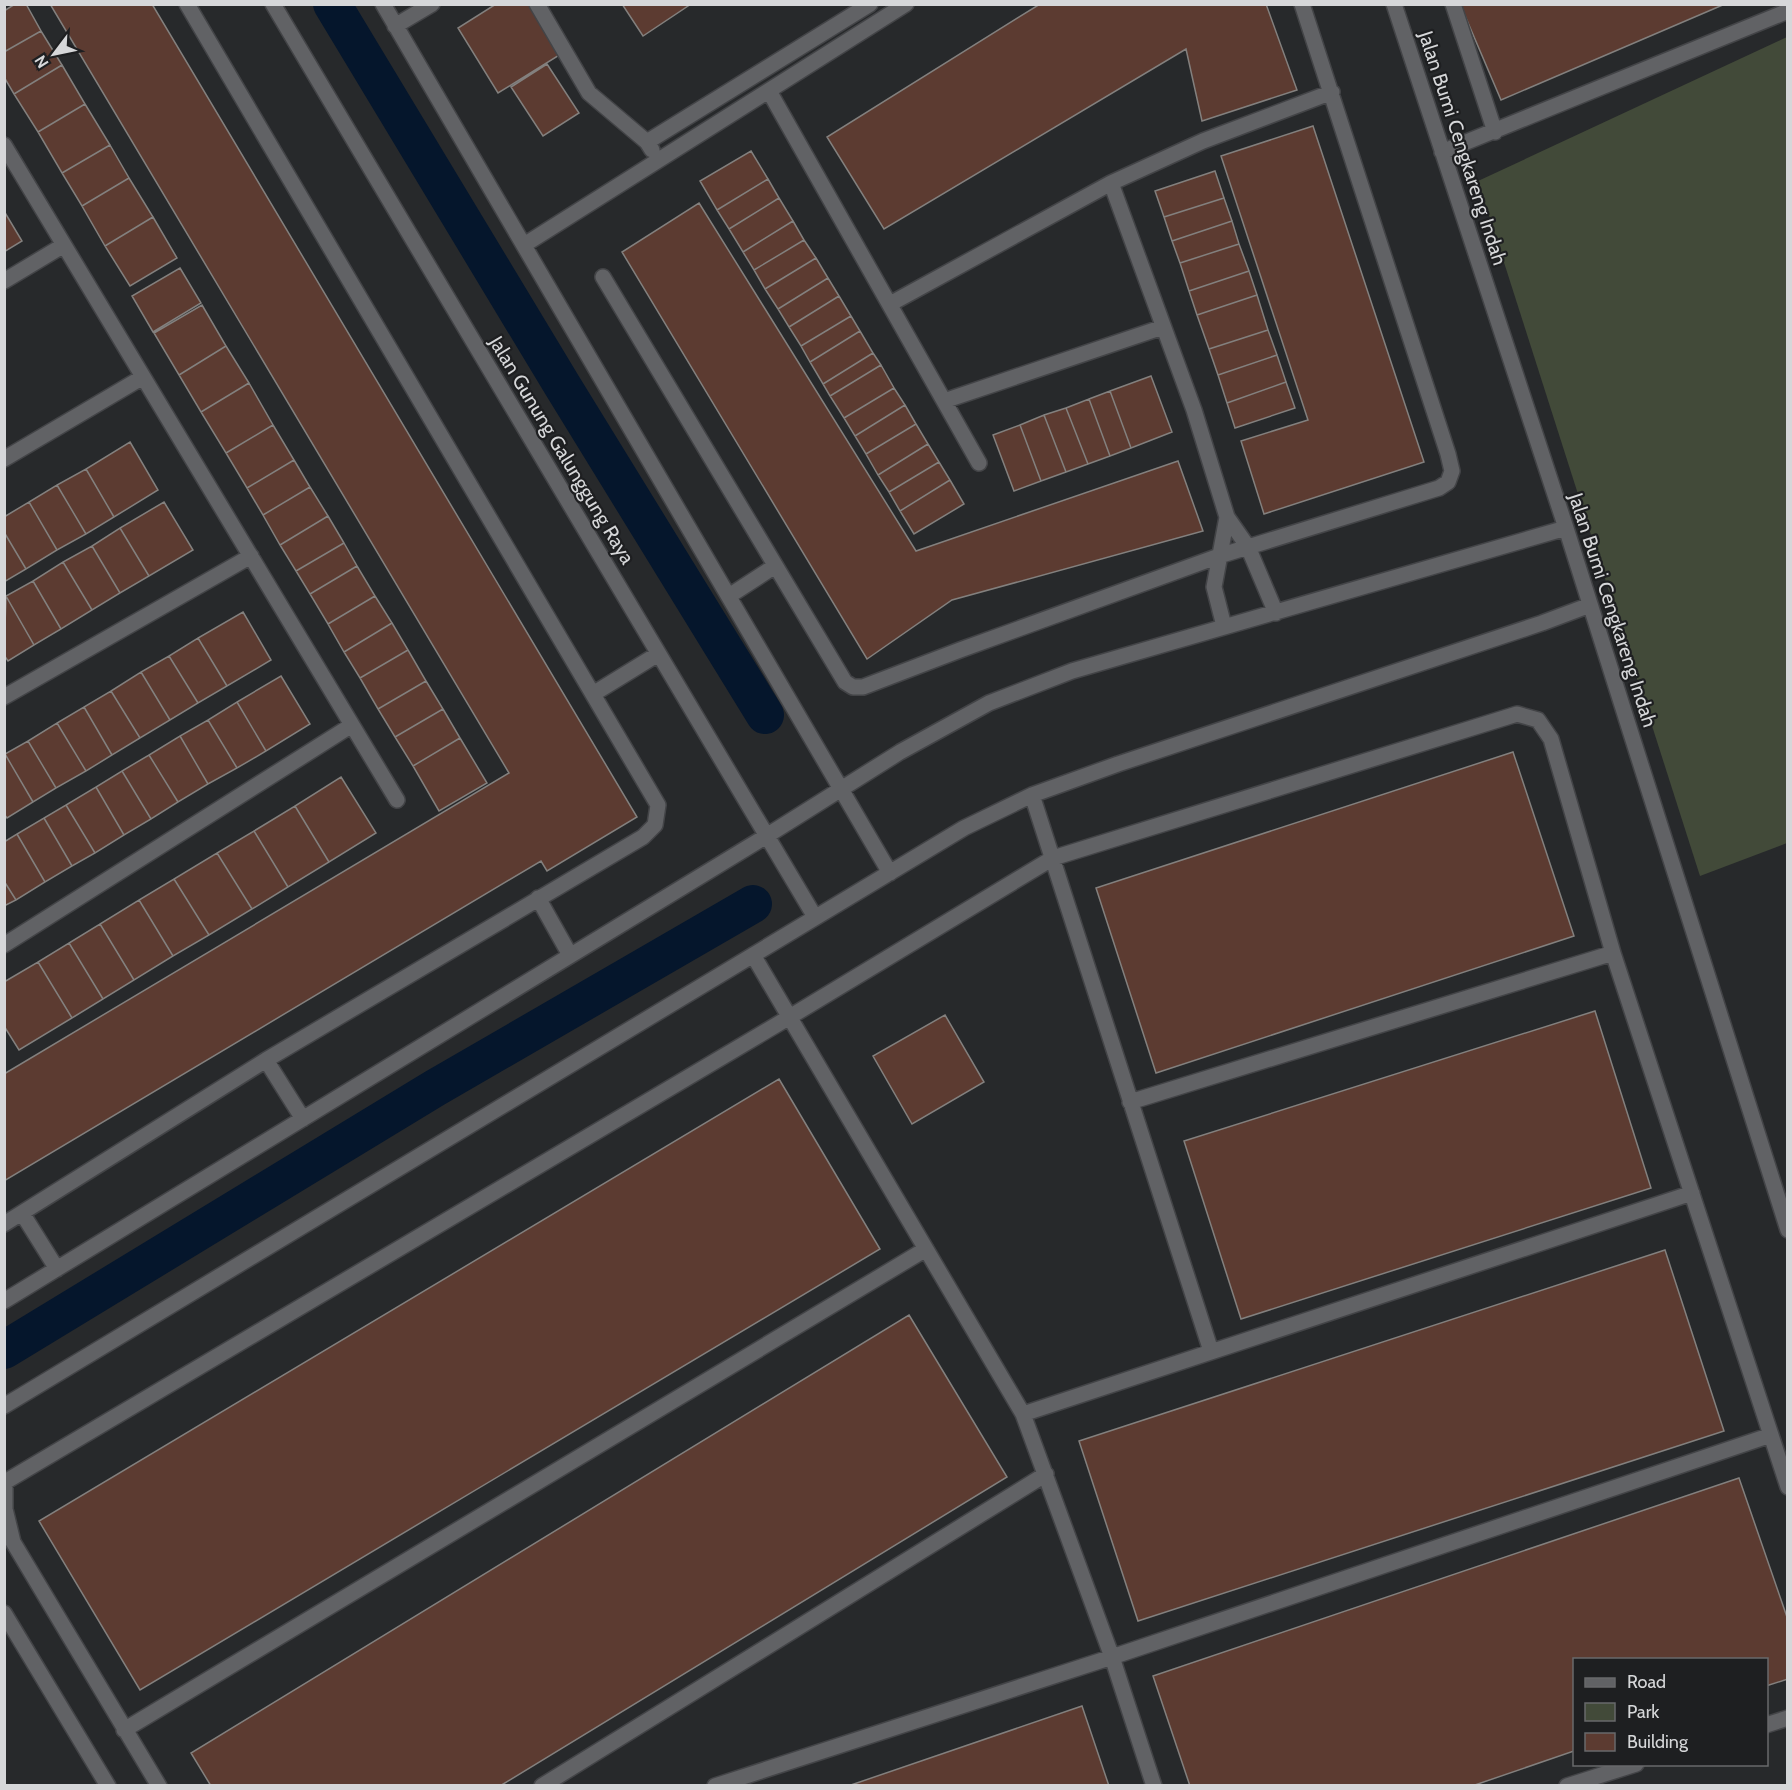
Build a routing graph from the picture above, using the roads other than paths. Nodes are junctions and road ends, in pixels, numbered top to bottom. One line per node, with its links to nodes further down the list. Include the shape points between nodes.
1 (187, 4): 42 (street)
2 (273, 4): 41 (street, Jalan Gunung Galunggung Raya)
3 (383, 4): 12 (street)
4 (432, 4): 12 (street)
5 (537, 4): 16 (street, via 589,93)
6 (870, 4): 16 (street)
7 (906, 4): 13 (street)
8 (1302, 4): 14 (street)
9 (1394, 4): 18 (street, Jalan Bumi Cengkareng Indah)
10 (1453, 4): 15 (street)
11 (1788, 11): 15 (street)
12 (395, 26): 22 (street)
13 (769, 91): 19 (street); 25 (street)
14 (1332, 92): 20 (street, via 1203,141); 33 (street, via 1452,471 1448,483 1439,489)
15 (1495, 132): 18 (street)
16 (647, 142): 19 (street)
17 (4, 145): 21 (street)
18 (1442, 152): 32 (street, Jalan Bumi Cengkareng Indah)
19 (659, 160): 22 (street)
20 (1111, 183): 25 (street); 26 (street)
21 (64, 245): 24 (street); 27 (street)
22 (524, 245): 37 (street)
23 (603, 277): 36 (street)
24 (4, 281)
25 (890, 304): 28 (street)
26 (1163, 327): 28 (street); 31 (street)
27 (143, 377): 29 (street); 34 (street)
28 (944, 401): 30 (street)
29 (4, 459)
30 (979, 463)
31 (1227, 517): 33 (street); 35 (street)
32 (1566, 528): 38 (street, Jalan Bumi Cengkareng Indah); 39 (street)
33 (1248, 547): 35 (street); 39 (street)
34 (251, 556): 43 (street); 44 (street)
35 (1219, 556): 36 (street, via 863,687 845,682); 40 (street, via 1214,587)
36 (775, 566): 37 (street)
37 (729, 596): 45 (street)
38 (1590, 605): 46 (street); 64 (street, Jalan Bumi Cengkareng Indah)
39 (1276, 613): 40 (street)
40 (1224, 626): 45 (street, via 1072,671 989,703)
41 (658, 654): 42 (street); 48 (street, Jalan Gunung Galunggung Raya)
42 (593, 694): 51 (street, via 658,804 655,825 643,837)
43 (4, 697)
44 (352, 725): 47 (street); 53 (street)
45 (841, 789): 48 (street); 50 (street)
46 (1032, 795): 49 (street); 50 (street, via 964,828)
47 (397, 800)
48 (768, 835): 52 (street, Jalan Gunung Galunggung Raya); 55 (street)
49 (1053, 858): 54 (street, via 1517,714 1538,720 1551,739); 57 (street); 59 (street)
50 (890, 873): 52 (street)
51 (538, 898): 55 (street); 58 (street)
52 (815, 917): 56 (street)
53 (4, 945)
54 (1613, 953): 59 (street); 61 (street)
55 (570, 955): 60 (street)
56 (753, 955): 57 (street); 69 (street)
57 (789, 1018): 65 (street); 78 (street, via 5,1482 5,1509 13,1542)
58 (266, 1060): 60 (street); 62 (street)
59 (1130, 1102): 68 (street)
60 (303, 1119): 66 (street)
61 (1692, 1193): 68 (street); 71 (street)
62 (22, 1213): 63 (street); 66 (street)
63 (4, 1224)
64 (1788, 1230)
65 (926, 1249): 70 (street); 78 (street)
66 (57, 1269): 67 (street)
67 (4, 1301)
68 (1211, 1351): 70 (street)
69 (4, 1406)
70 (1023, 1414): 72 (street)
71 (1771, 1435): 73 (street); 75 (street)
72 (1047, 1474): 75 (street); 82 (street)
73 (1788, 1487)
74 (4, 1613): 80 (street)
75 (1112, 1657): 83 (street); 84 (street)
76 (1788, 1718): 77 (street)
77 (1768, 1725)
78 (124, 1730): 81 (street)
79 (1629, 1766): 85 (street)
80 (105, 1784)
81 (159, 1785)
82 (542, 1785)
83 (716, 1785)
84 (1154, 1785)
85 (1567, 1785)

